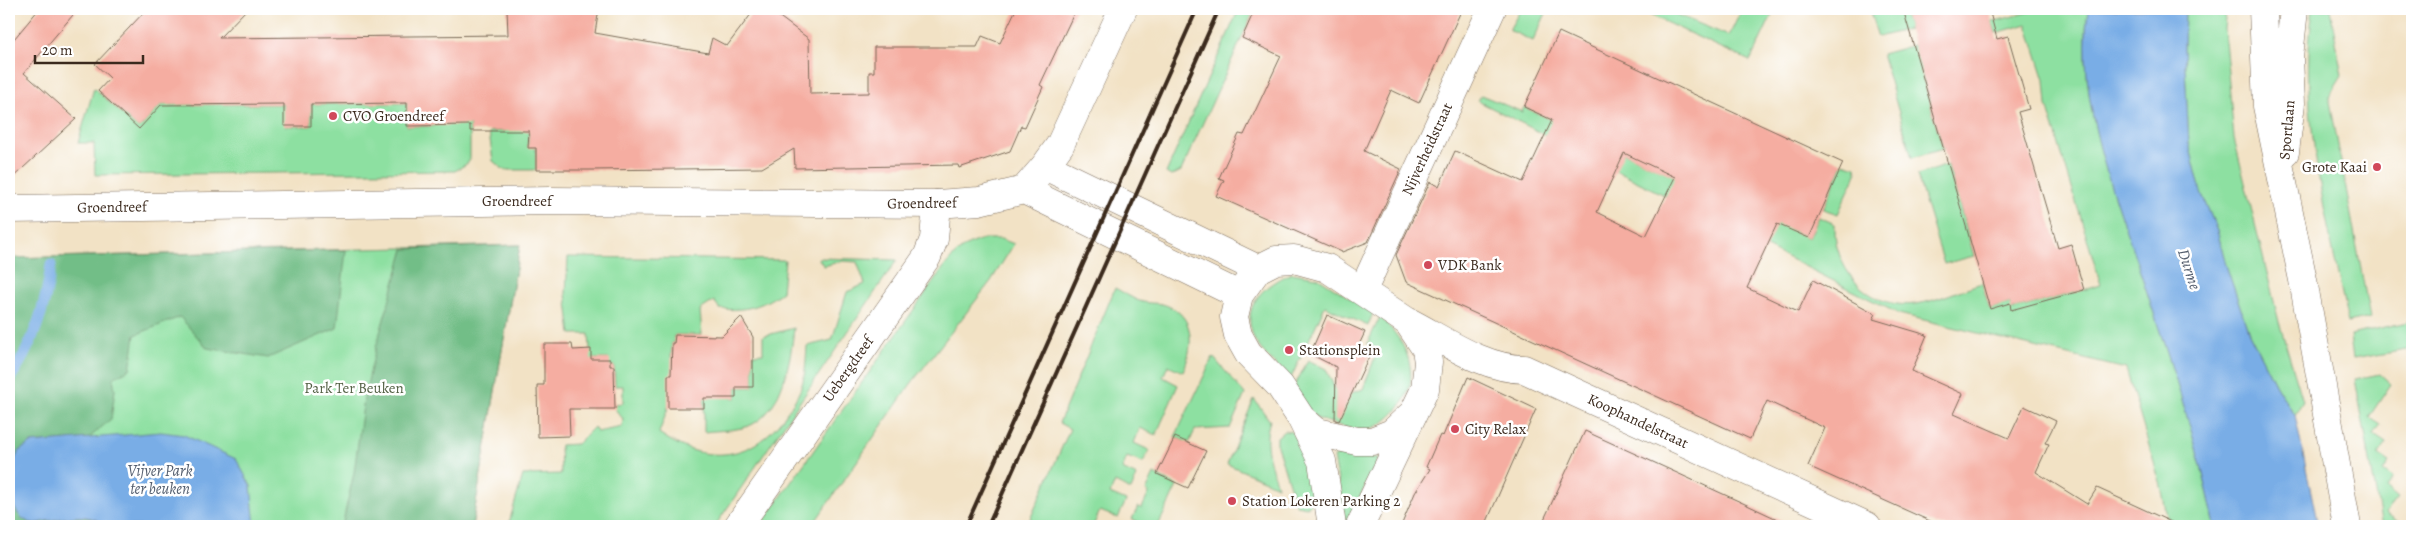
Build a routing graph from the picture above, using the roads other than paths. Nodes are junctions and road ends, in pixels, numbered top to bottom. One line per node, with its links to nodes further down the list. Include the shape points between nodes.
1 (1123, 9): 5 (street, via 1060,144)
2 (1492, 9): 11 (street, Nijverheidstraat)
3 (2263, 9): 6 (street, Sportlaan, via 2267,106)
4 (2294, 9): 6 (street, Sportlaan, via 2289,57 2290,103)
5 (1045, 166): 7 (street); 10 (street)
6 (2282, 174): 20 (street)
7 (1024, 190): 8 (street, Groendreef, via 979,201); 12 (street)
8 (937, 204): 9 (street, Groendreef, via 550,201); 16 (street, Uebergdreef, via 934,239 927,257)
9 (9, 209)
10 (1258, 269): 11 (street, via 1276,260 1294,259 1327,268); 12 (street)
11 (1363, 290): 13 (street)
12 (1239, 295): 15 (street, via 1234,317 1238,335 1248,353 1280,386)
13 (1408, 322): 14 (street, via 1426,349 1428,362 1425,389); 19 (street, Koophandelstraat, via 1507,369 1524,369)
14 (1414, 412): 15 (street, via 1392,432 1372,441 1350,440 1317,432); 18 (street)
15 (1302, 418): 17 (street, via 1322,461)
16 (738, 526)
17 (1332, 526)
18 (1360, 526)
19 (1867, 526)
20 (2347, 526)

